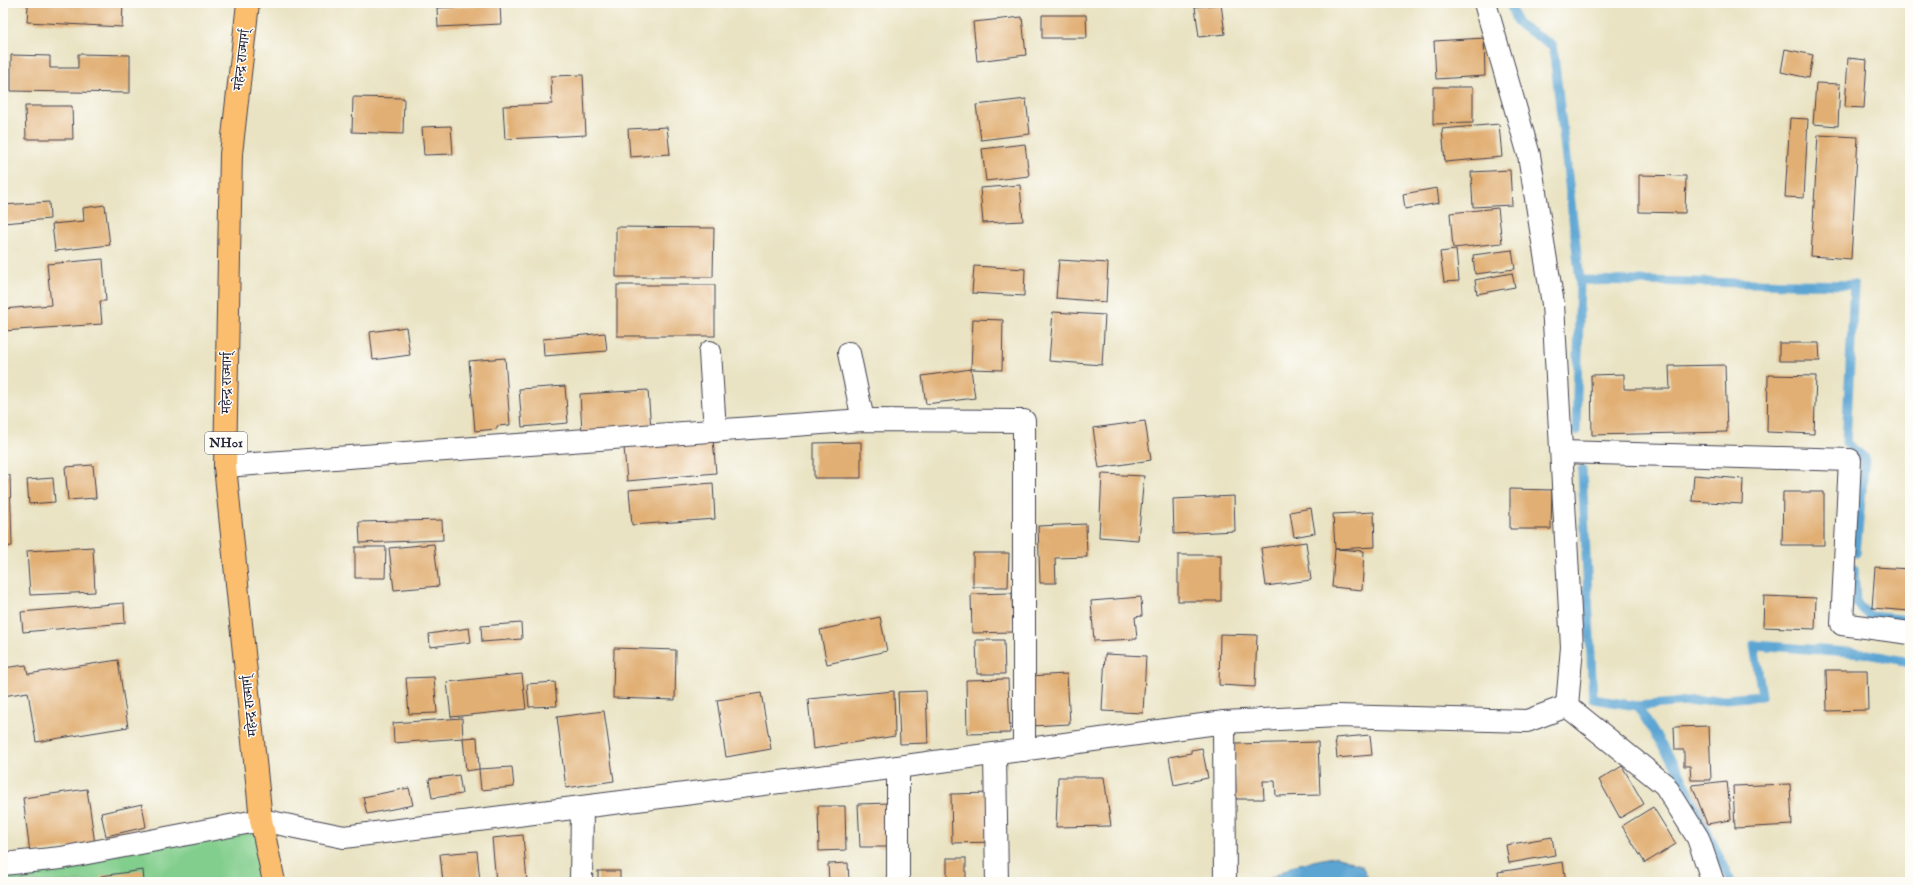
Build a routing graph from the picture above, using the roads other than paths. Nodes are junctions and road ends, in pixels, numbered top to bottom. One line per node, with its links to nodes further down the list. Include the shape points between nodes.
1 (248, 3): 8 (highway, महेन्द्र राज्मार्ग् / NH01, via 231,154)
2 (1484, 3): 7 (street, via 1530,156 1553,304)
3 (710, 352): 6 (street)
4 (849, 353): 5 (street)
5 (863, 420): 6 (street); 12 (street, via 1024,421)
6 (714, 431): 8 (street)
7 (1562, 452): 9 (street, via 1850,460 1842,624); 10 (street, via 1572,647)
8 (225, 466): 16 (highway, महेन्द्र राज्मार्ग् / NH01)
9 (1910, 633)
10 (1566, 706): 11 (street, via 1527,720 1337,716); 23 (street, via 1666,785 1698,838)
11 (1224, 722): 12 (street); 22 (street)
12 (1024, 750): 13 (street)
13 (995, 754): 14 (street); 21 (street)
14 (898, 767): 15 (street); 20 (street)
15 (582, 808): 16 (street, via 344,837); 19 (street)
16 (261, 820): 17 (street, via 62,858); 18 (highway, महेन्द्र राज्मार्ग् / NH01)
17 (3, 864)
18 (274, 882)
19 (581, 882)
20 (898, 882)
21 (997, 882)
22 (1225, 882)
23 (1713, 882)

